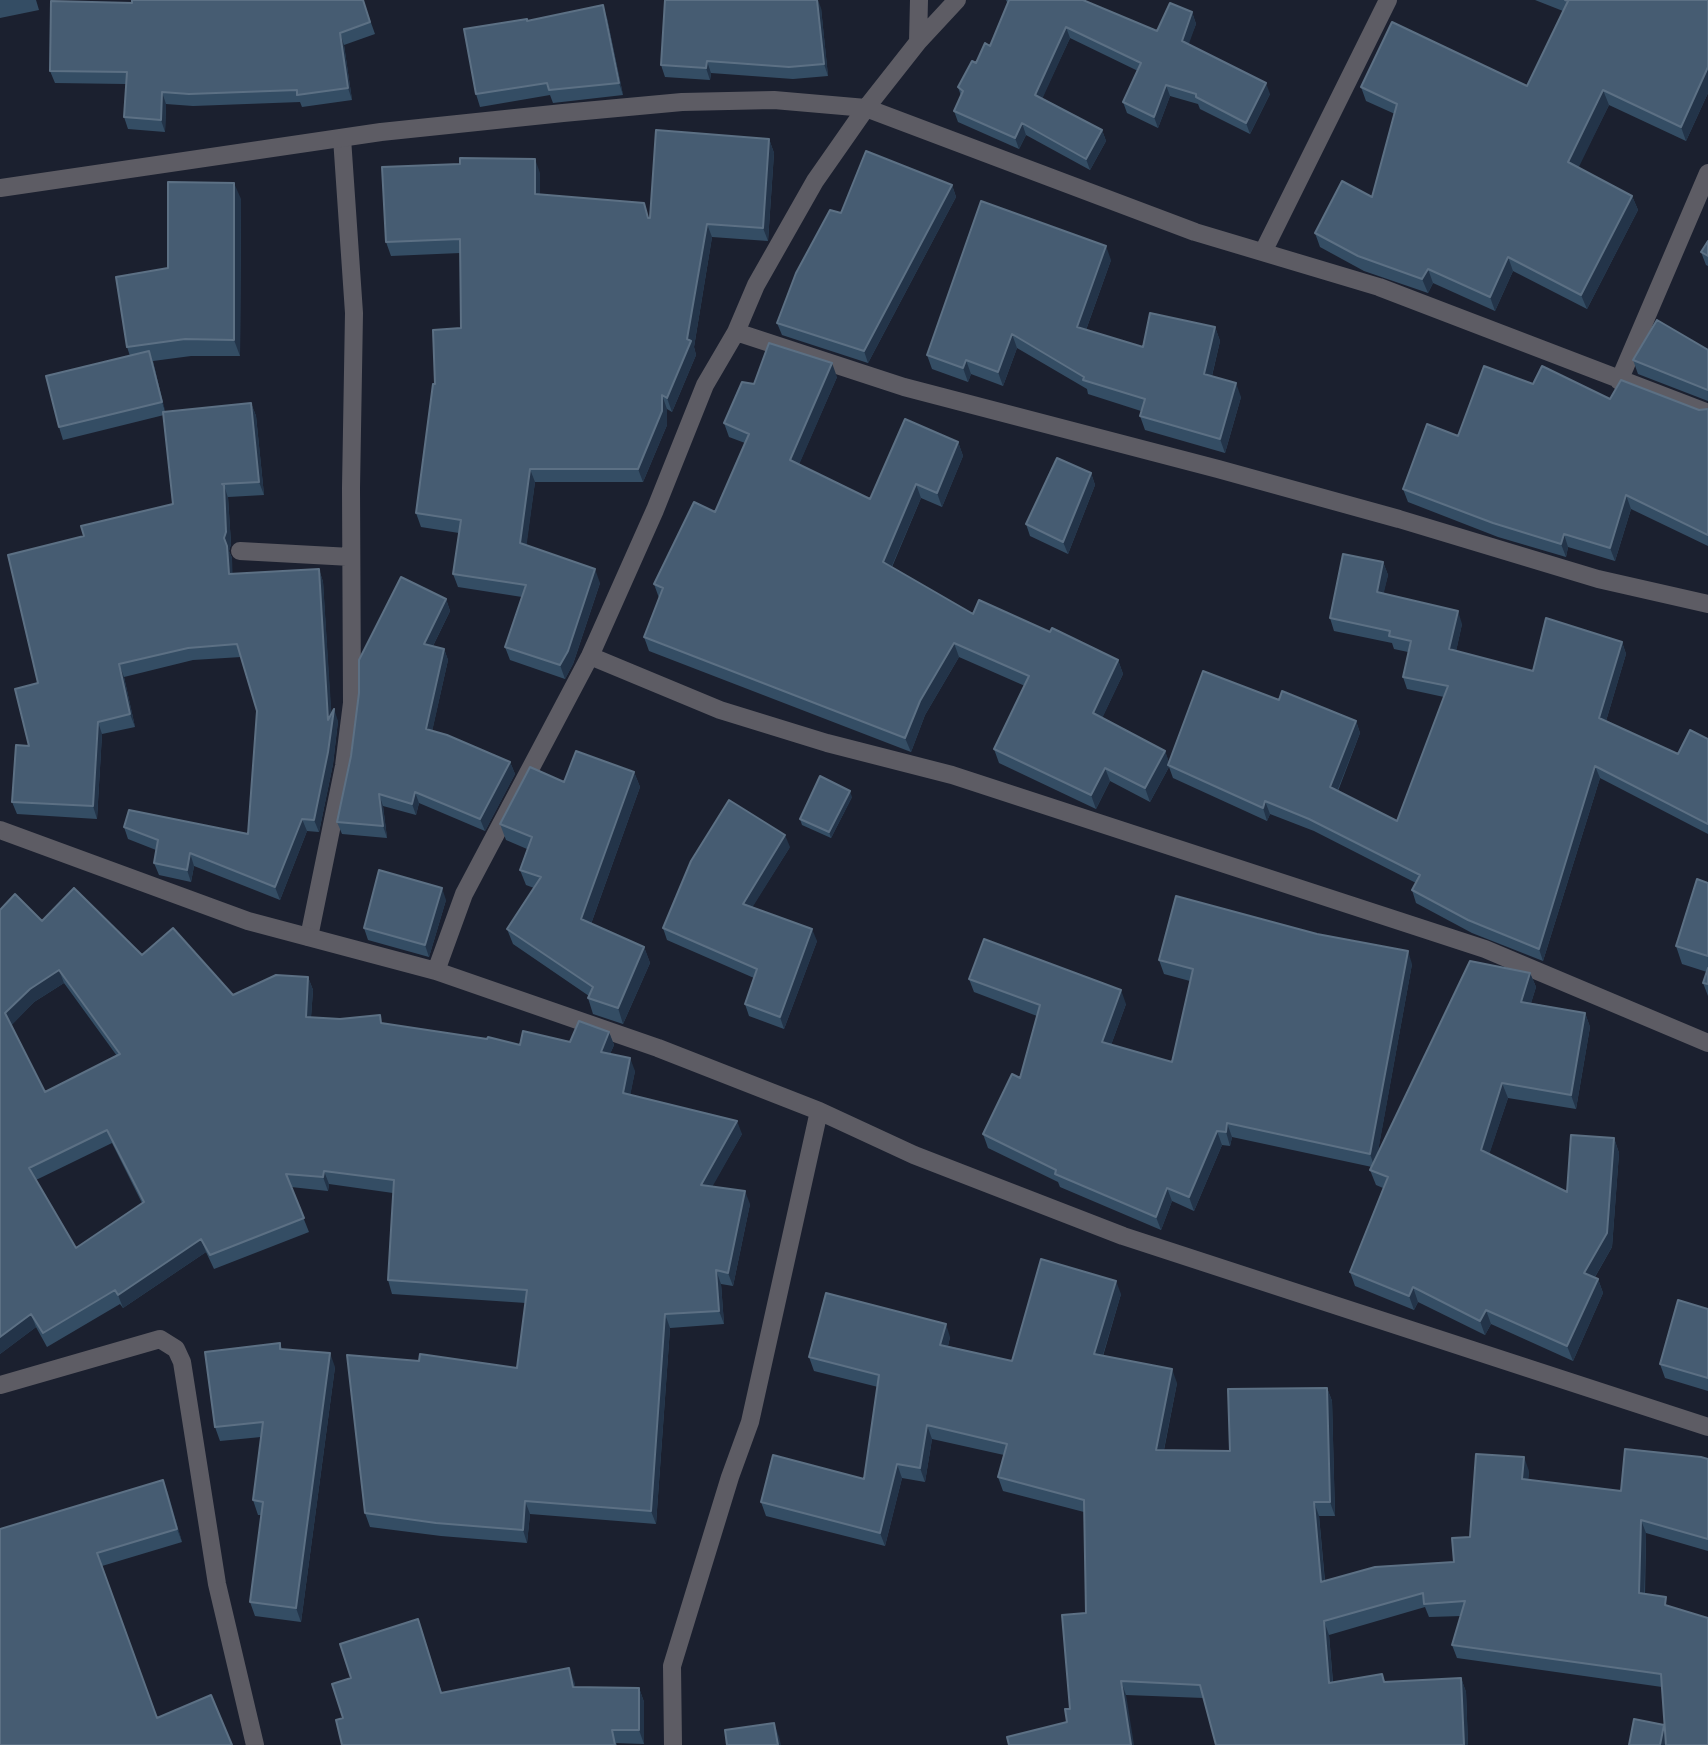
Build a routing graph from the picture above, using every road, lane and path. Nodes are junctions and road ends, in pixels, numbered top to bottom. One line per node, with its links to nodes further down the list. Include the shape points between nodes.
1 (919, 0): 4 (street)
2 (957, 0): 4 (street)
3 (1388, 0): 9 (street)
4 (918, 43): 5 (street)
5 (866, 108): 6 (street, via 774,100 682,102); 9 (street, via 1195,232); 10 (street, via 814,181 756,285)
6 (342, 138): 8 (street); 14 (street, via 354,313)
7 (1708, 173): 11 (street)
8 (0, 188)
9 (1263, 251): 11 (street, via 1379,287)
10 (736, 332): 15 (street, via 904,387 1231,472 1598,579); 16 (street, via 705,384)
11 (1619, 381): 12 (street)
12 (1708, 413)
13 (240, 551): 14 (street)
14 (351, 556): 18 (street, via 352,703 344,766)
15 (1708, 604)
16 (590, 656): 19 (street, via 464,894); 20 (street, via 720,710 952,775 1485,949)
17 (0, 830): 18 (street, via 248,921)
18 (309, 937): 19 (street)
19 (436, 971): 21 (street, via 658,1048)
20 (1708, 1043)
21 (819, 1111): 23 (street, via 914,1155 1123,1236); 25 (street, via 750,1422 672,1666)
22 (0, 1385): 24 (street, via 160,1339 176,1349 182,1362 217,1584)
23 (1708, 1427)
24 (255, 1745)
25 (673, 1745)

